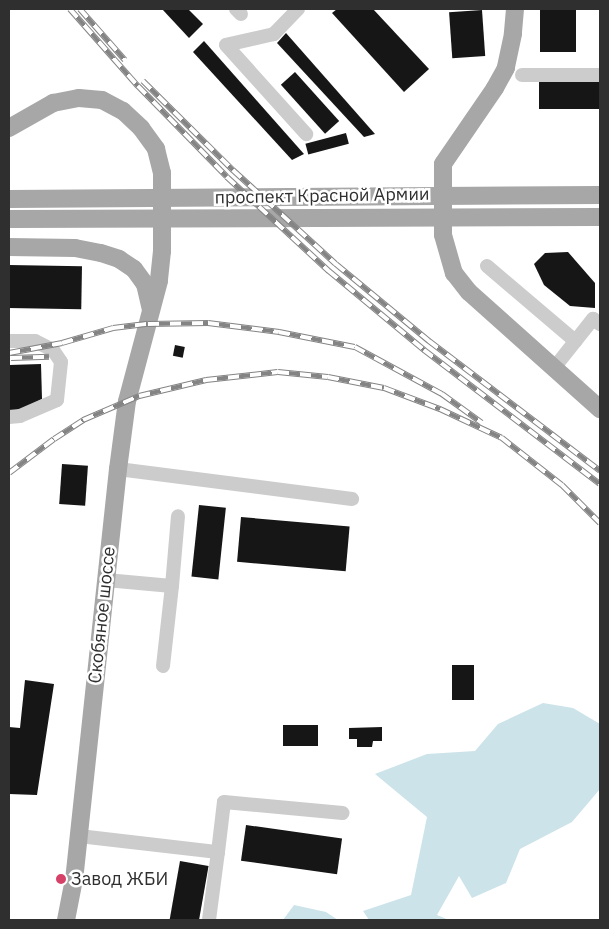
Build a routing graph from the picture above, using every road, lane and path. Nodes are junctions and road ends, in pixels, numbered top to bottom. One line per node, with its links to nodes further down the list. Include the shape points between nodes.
1 (298, 9): 6 (lane, via 274,34 226,45)
2 (515, 9): 17 (main road, via 506,68 448,157 443,235 454,273 469,292)
3 (522, 75): 4 (lane)
4 (600, 75)
5 (9, 128): 13 (main road, Скобяное шоссе, via 53,104 80,98 102,100 123,111 141,128 156,149 162,173 160,281)
6 (306, 134)
7 (600, 195): 8 (main road, проспект Красной Армии)
8 (9, 199)
9 (600, 217): 10 (main road, проспект Красной Армии)
10 (9, 219)
11 (9, 247): 13 (main road, via 75,248 119,259 134,269 145,284)
12 (487, 266): 16 (lane)
13 (151, 312): 20 (main road, Скобяное шоссе, via 127,401)
14 (600, 324): 16 (lane, via 592,319)
15 (9, 341): 19 (lane, via 36,341 53,350 61,362 57,400 20,416)
16 (575, 341): 17 (lane)
17 (554, 368): 18 (main road)
18 (600, 409)
19 (9, 417)
20 (118, 469): 21 (lane); 23 (main road, Скобяное шоссе)
21 (352, 499)
22 (178, 516): 24 (lane)
23 (106, 580): 24 (lane); 27 (main road, Скобяное шоссе)
24 (172, 586): 25 (lane)
25 (164, 666)
26 (342, 813): 28 (lane, via 224,802)
27 (79, 836): 28 (lane); 29 (main road, Скобяное шоссе)
28 (218, 852): 30 (lane)
29 (66, 920)
30 (209, 920)

